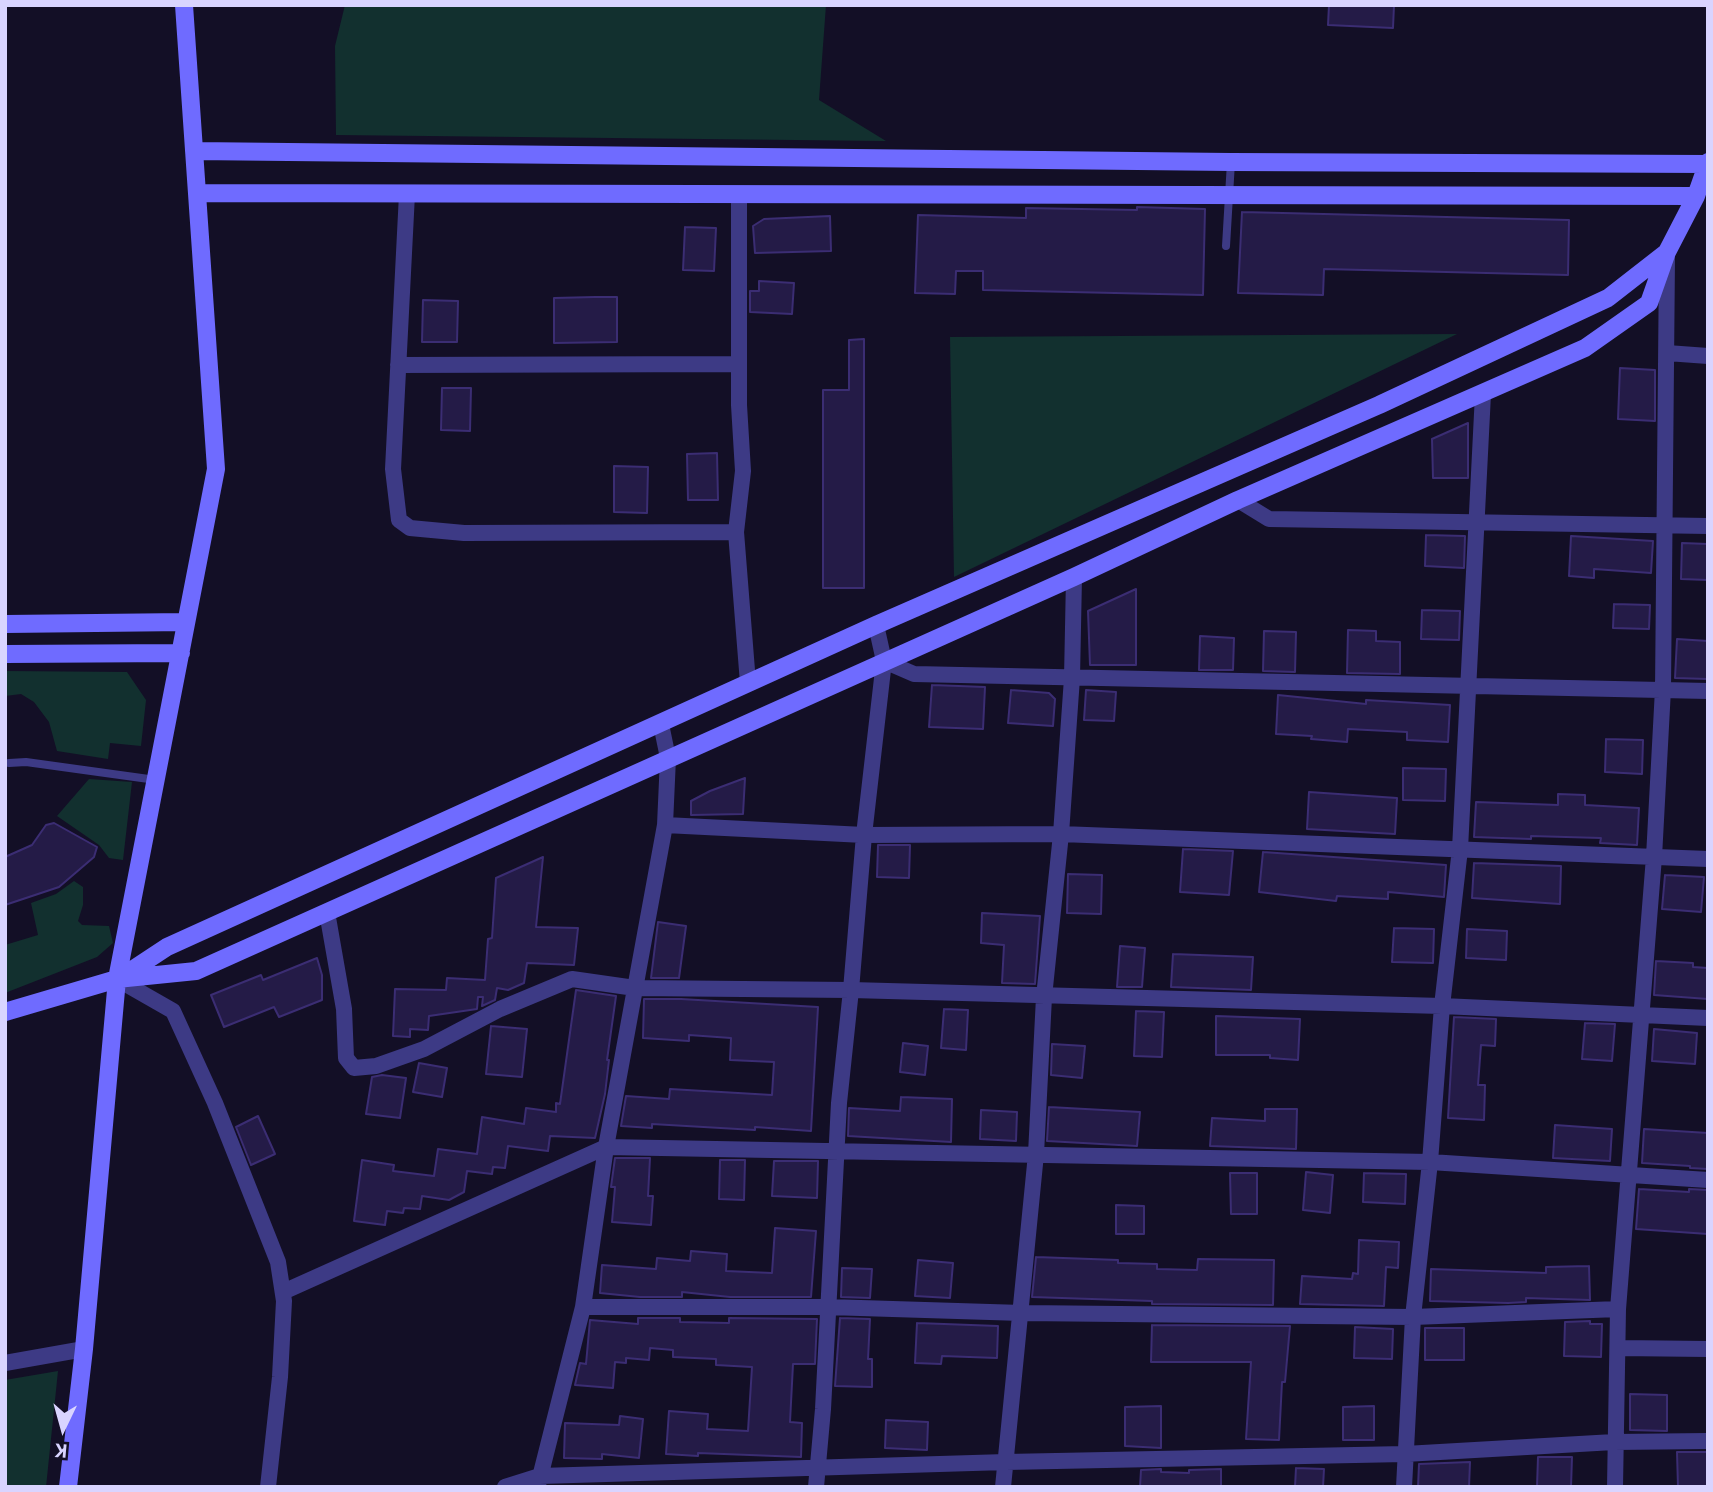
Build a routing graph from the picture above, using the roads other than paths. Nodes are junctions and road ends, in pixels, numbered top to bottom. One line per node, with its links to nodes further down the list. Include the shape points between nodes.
1 (184, 5): 2 (street)
2 (194, 151): 3 (street); 5 (street)
3 (1231, 162): 4 (street); 8 (lane)
4 (1708, 163): 9 (street)
5 (197, 193): 6 (street); 23 (street, via 216,469)
6 (407, 194): 7 (street); 15 (street)
7 (739, 194): 8 (street); 14 (street)
8 (1230, 194): 9 (street); 10 (lane)
9 (1696, 196): 11 (street)
10 (1226, 246)
11 (1667, 252): 12 (street); 16 (street, via 1649,303 1585,348); 25 (street, via 1608,298 1379,405)
12 (1667, 353): 13 (street); 19 (street)
13 (1708, 356)
14 (739, 364): 15 (street); 21 (street, via 743,471)
15 (398, 365): 21 (street, via 393,469 399,520 411,528 464,533)
16 (1483, 394): 17 (street); 18 (street)
17 (1238, 500): 18 (street, via 1269,519); 22 (street)
18 (1478, 522): 19 (street); 31 (street)
19 (1666, 524): 20 (street); 32 (street)
20 (1708, 526)
21 (736, 532): 30 (street)
22 (1074, 577): 28 (street); 29 (street)
23 (187, 622): 24 (street); 26 (street)
24 (5, 624)
25 (876, 625): 28 (street); 30 (street)
26 (180, 653): 27 (street); 37 (street)
27 (5, 654)
28 (884, 661): 29 (street, via 914,674); 35 (street); 40 (street)
29 (1072, 677): 31 (street); 39 (street)
30 (748, 683): 34 (street)
31 (1469, 685): 32 (street); 41 (street)
32 (1663, 689): 33 (street); 42 (street)
33 (1708, 691)
34 (661, 723): 35 (street); 45 (street, via 167,947)
35 (668, 758): 38 (street); 44 (street)
36 (9, 763): 37 (lane)
37 (156, 780): 45 (street)
38 (665, 825): 40 (street); 46 (street)
39 (1061, 834): 40 (street); 41 (street); 48 (street)
40 (864, 835): 47 (street)
41 (1460, 849): 42 (street); 49 (street)
42 (1654, 857): 43 (street); 51 (street)
43 (1708, 859)
44 (327, 912): 45 (street, via 196,971); 46 (street, via 344,1009 346,1058 354,1068 376,1066 424,1049 500,1009 572,979)
45 (117, 979): 50 (street); 59 (street, via 173,1011 273,1249); 66 (street)
46 (635, 988): 47 (street); 53 (street)
47 (852, 989): 48 (street); 54 (street)
48 (1044, 997): 49 (street); 55 (street)
49 (1442, 1006): 51 (street); 56 (street)
50 (5, 1012)
51 (1642, 1013): 52 (street); 57 (street)
52 (1708, 1017)
53 (606, 1147): 54 (street); 59 (street); 60 (street)
54 (837, 1151): 55 (street); 61 (street)
55 (1036, 1153): 56 (street); 63 (street)
56 (1430, 1162): 57 (street); 64 (street)
57 (1629, 1176): 58 (street); 62 (street)
58 (1708, 1180)
59 (283, 1292): 76 (street)
60 (583, 1307): 61 (street); 74 (street)
61 (828, 1307): 63 (street); 73 (street)
62 (1618, 1309): 64 (street); 65 (street)
63 (1022, 1314): 64 (street); 72 (street)
64 (1413, 1317): 71 (street)
65 (1618, 1348): 67 (street); 70 (street)
66 (84, 1349): 68 (street); 75 (street)
67 (1708, 1349)
68 (5, 1363)
69 (1708, 1441): 70 (street)
70 (1614, 1442): 71 (street); 81 (street)
71 (1405, 1454): 72 (street); 80 (street)
72 (1006, 1462): 73 (street); 79 (street)
73 (818, 1468): 74 (street); 78 (street)
74 (539, 1481): 77 (street)
75 (68, 1487)
76 (268, 1487)
77 (505, 1487)
78 (816, 1487)
79 (1003, 1487)
80 (1404, 1487)
81 (1615, 1487)

